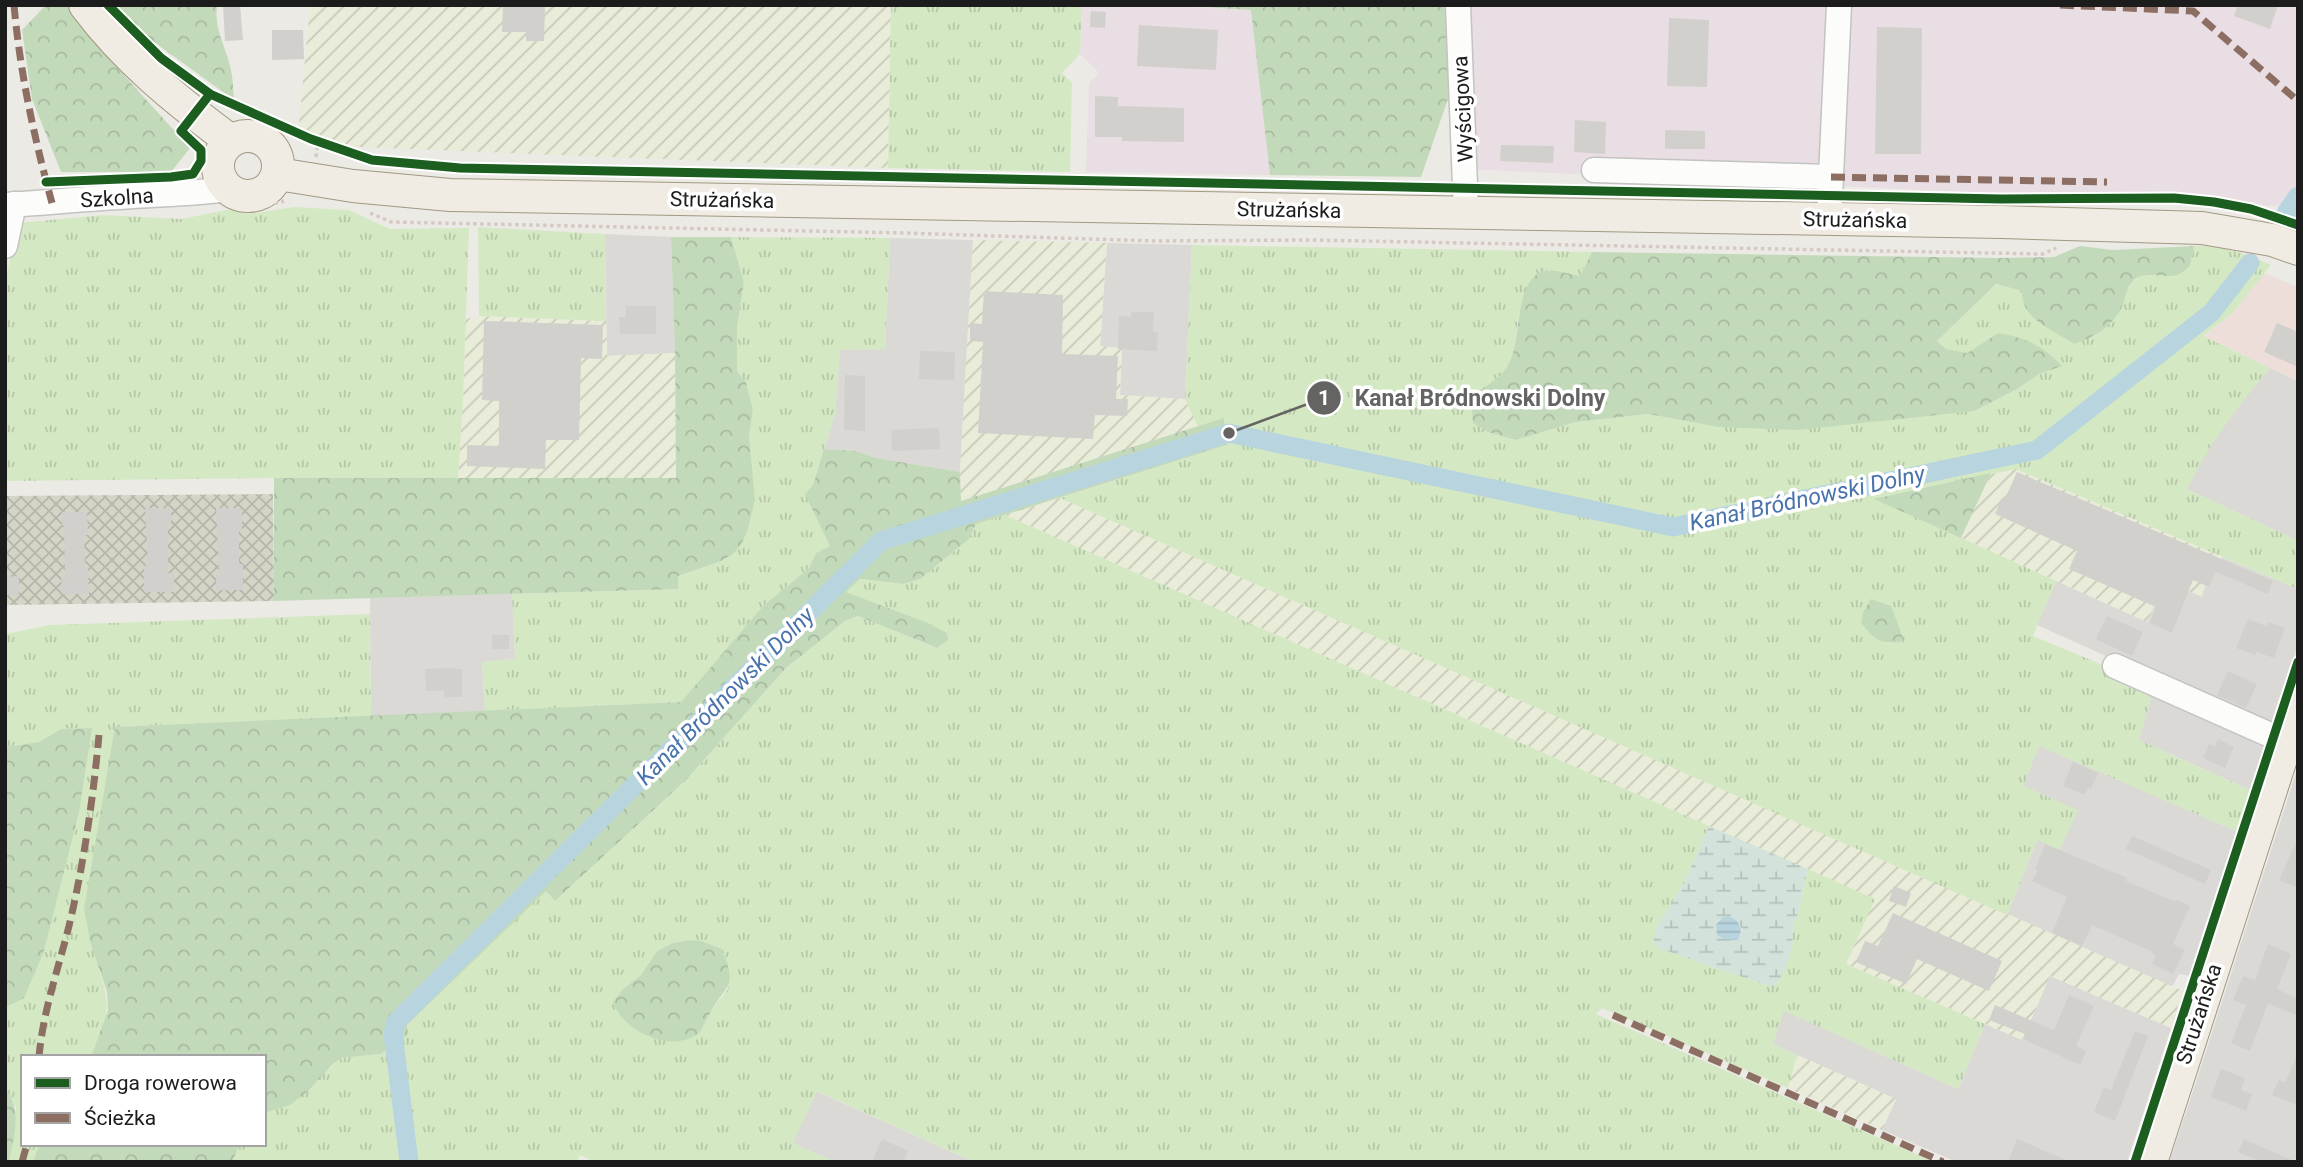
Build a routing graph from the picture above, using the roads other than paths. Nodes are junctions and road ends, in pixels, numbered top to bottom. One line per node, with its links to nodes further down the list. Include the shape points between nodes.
1 (85, 5): 4 (main road, via 152,79)
2 (1458, 5): 10 (street, Wyścigowa)
3 (1839, 5): 6 (street)
4 (231, 141): 7 (main road, via 246,136 268,143 278,158); 8 (main road, via 218,169)
5 (1594, 170): 6 (street)
6 (1831, 177): 11 (street)
7 (284, 187): 8 (main road, via 249,197); 10 (main road, Strużańska, via 353,186 450,195)
8 (230, 196): 9 (street, Szkolna)
9 (10, 204): 12 (street)
10 (1466, 212): 11 (main road, Strużańska)
11 (1829, 219): 13 (main road, Strużańska, via 2202,228)
12 (5, 247)
13 (2298, 249)
14 (2115, 666): 16 (street)
15 (2298, 706): 16 (main road, Strużańska)
16 (2286, 742): 17 (main road, Strużańska)
17 (2151, 1162)

